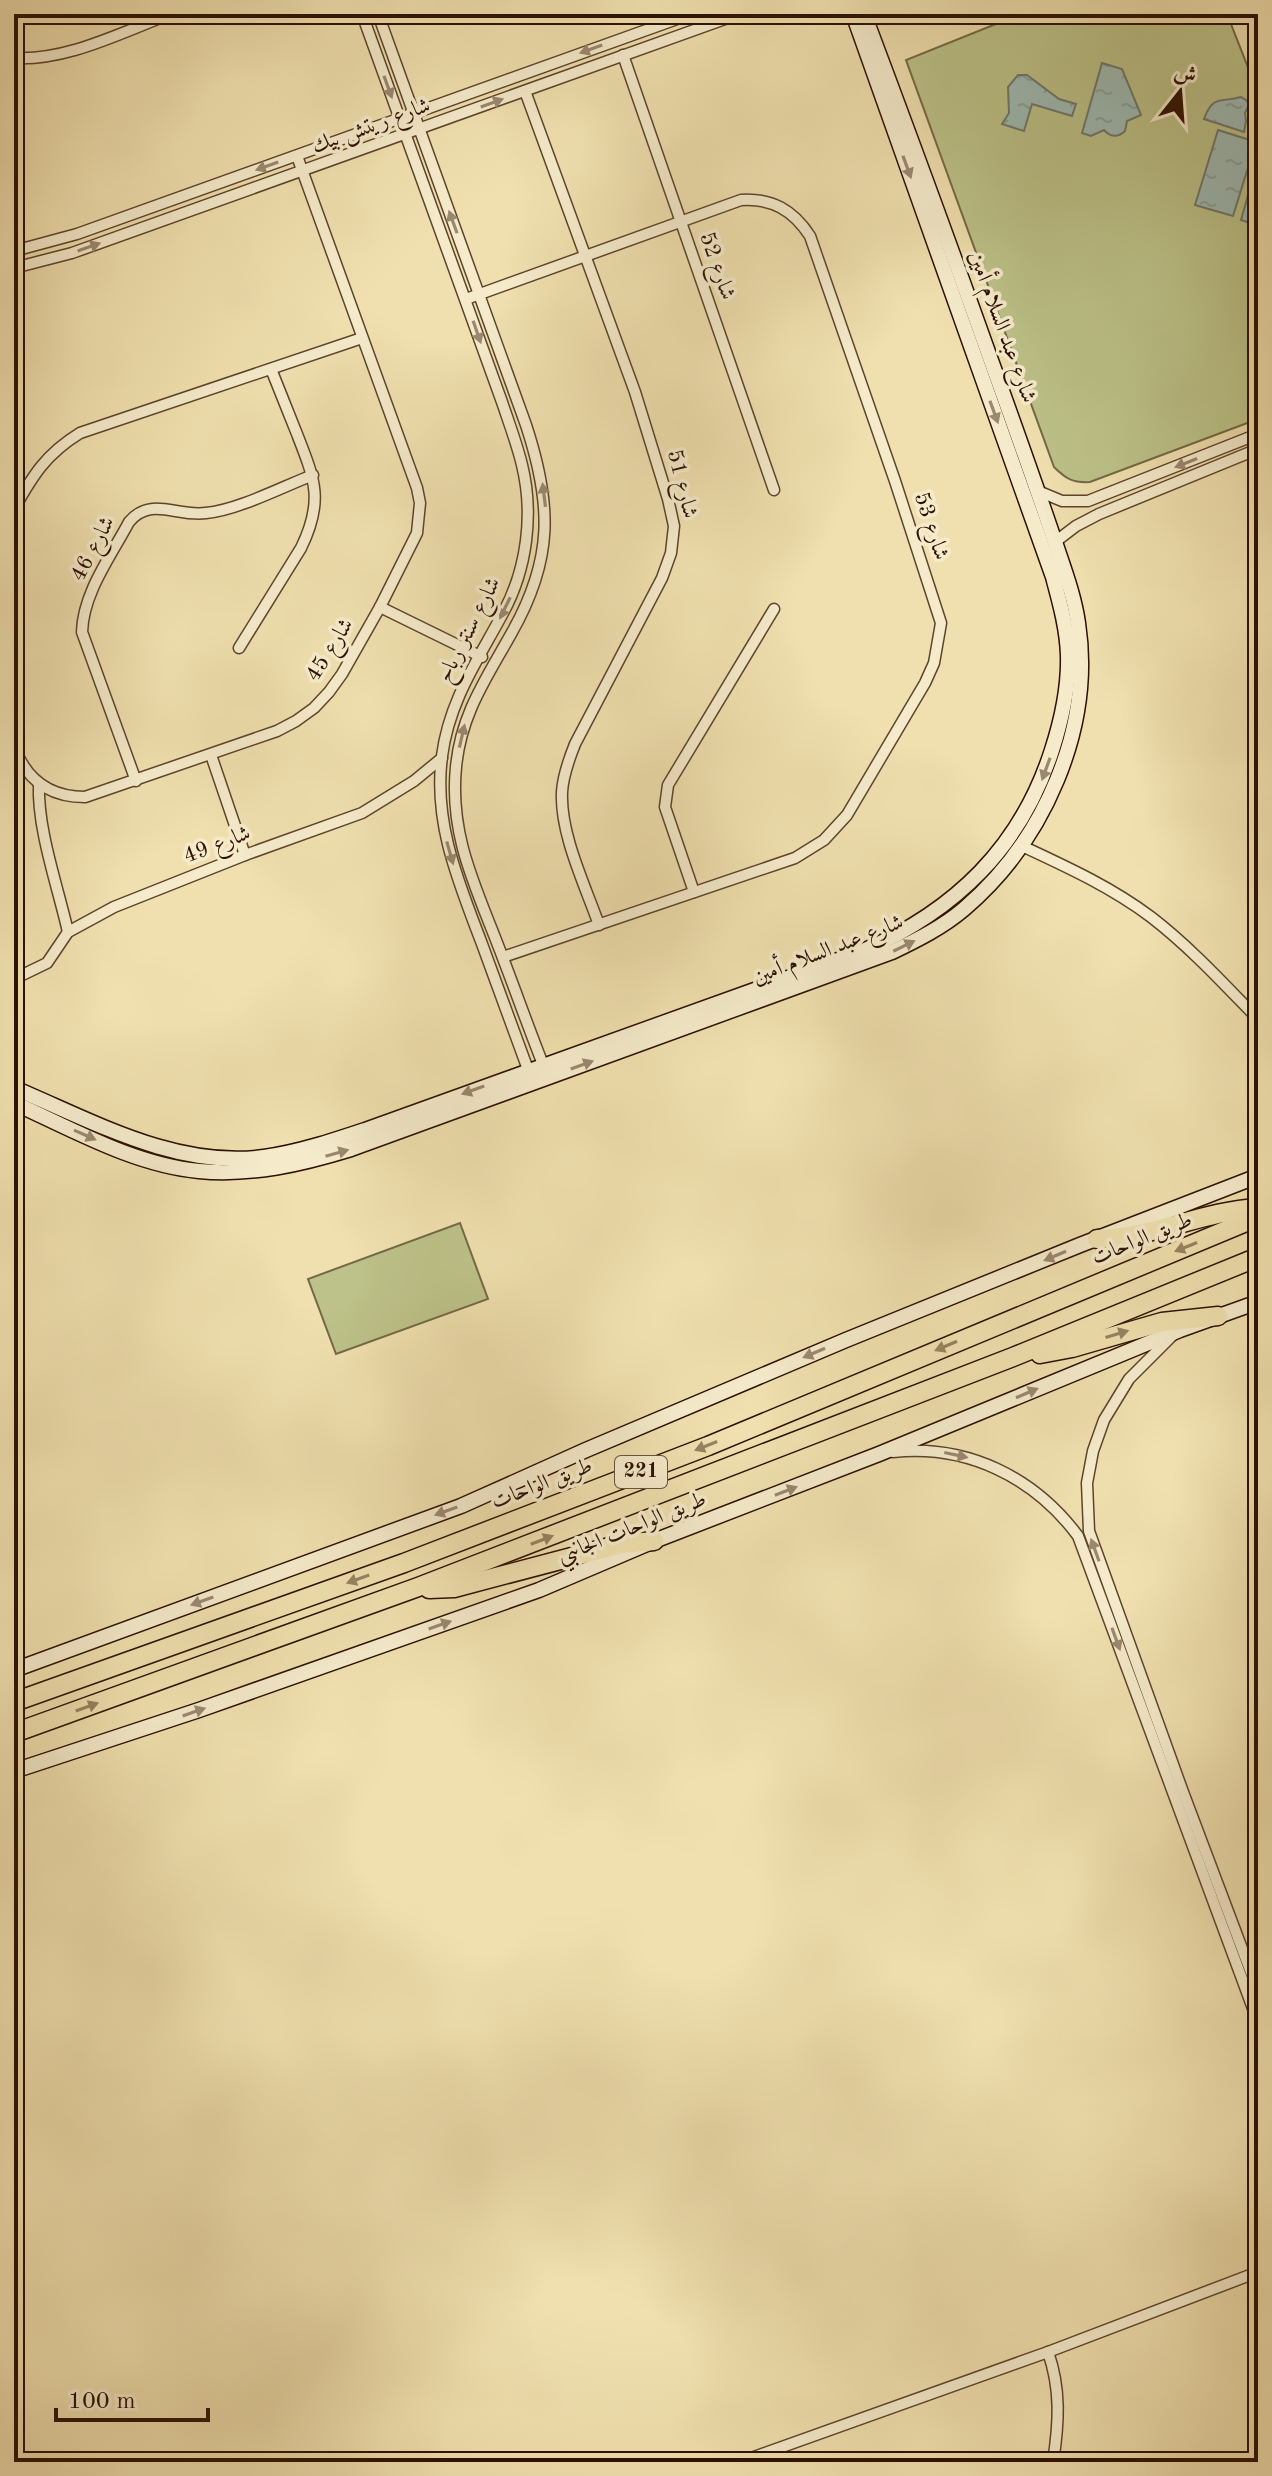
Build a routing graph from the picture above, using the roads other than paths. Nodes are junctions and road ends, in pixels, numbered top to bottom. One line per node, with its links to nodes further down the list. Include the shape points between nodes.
1 (171, 14): 8 (street)
2 (362, 14): 13 (street, شارع سنتر رباح, one-way to 13)
3 (378, 14): 12 (street, شارع سنتر رباح)
4 (691, 14): 12 (street, شارع ريتش بيك, one-way to 12)
5 (853, 14): 29 (street, شارع عبد السلام أمين, one-way to 29)
6 (864, 14): 29 (street, شارع عبد السلام أمين)
7 (732, 15): 9 (street, شارع ريتش بيك)
8 (158, 16): 10 (street, via 54,56)
9 (623, 55): 11 (street, شارع ريتش بيك); 18 (street, شارع 52)
10 (14, 58)
11 (525, 91): 14 (street, شارع ريتش بيك, one-way to 11); 20 (street, شارع 51)
12 (414, 113): 13 (street, شارع ريتش بيك); 14 (street, شارع سنتر رباح)
13 (399, 118): 15 (street, شارع سنتر رباح); 16 (street, شارع ريتش بيك)
14 (420, 129): 15 (street, شارع ريتش بيك); 22 (street, شارع سنتر رباح, one-way to 14)
15 (406, 134): 17 (street, شارع ريتش بيك); 23 (street, شارع سنتر رباح)
16 (297, 156): 17 (street, شارع 45); 19 (street, شارع ريتش بيك, one-way to 19)
17 (302, 172): 21 (street, شارع ريتش بيك, one-way to 17, via 72,253); 24 (street, شارع 45)
18 (681, 222): 20 (street, شارع 53); 31 (street, شارع 52); 48 (street, شارع 53, via 755,199 781,207 810,236 941,623 925,683 836,829 795,858)
19 (14, 251)
20 (585, 256): 22 (street, شارع 53); 49 (street, شارع 51, via 635,392 674,526 662,578 566,767 563,816)
21 (14, 268)
22 (479, 295): 23 (street, شارع 53); 40 (street, شارع سنتر رباح, one-way to 22, via 534,582 545,511 538,463)
23 (466, 299): 39 (street, شارع سنتر رباح, one-way to 39, via 522,464 528,507 520,571)
24 (362, 338): 25 (street); 36 (street, شارع 45, via 420,503 417,533)
25 (271, 369): 28 (street); 34 (street, via 80,433 44,461)
26 (1258, 434): 30 (street, one-way to 30)
27 (1258, 449): 33 (street)
28 (313, 475): 38 (street, via 309,532); 44 (street, شارع 46, via 208,513 147,508 129,522 89,598 82,632)
29 (1024, 476): 32 (street, شارع عبد السلام أمين); 35 (street, شارع عبد السلام أمين)
30 (1139, 483): 32 (street, via 1088,501); 33 (street)
31 (774, 490)
32 (1038, 491): 35 (street, شارع عبد السلام أمين)
33 (1143, 495): 35 (street, via 1087,519)
34 (14, 509)
35 (1048, 545): 46 (street, شارع عبد السلام أمين, via 1074,599 1080,677 1059,773); 53 (street, شارع عبد السلام أمين, one-way to 53, via 1068,664 1060,726 1038,790 1014,833 967,887)
36 (380, 607): 39 (street); 42 (street, شارع 45, via 342,674 314,708 277,731)
37 (774, 609): 48 (street, via 668,785 665,807)
38 (239, 648)
39 (478, 656): 40 (street); 43 (street, شارع سنتر رباح, via 458,694)
40 (493, 663): 50 (street, شارع سنتر رباح, one-way to 40, via 462,851 454,787 465,722)
41 (14, 746): 45 (street)
42 (211, 755): 44 (street, شارع 45); 47 (street)
43 (442, 758): 47 (street, شارع 49, via 362,813); 52 (street, شارع سنتر رباح, one-way to 52, via 446,841)
44 (136, 781): 45 (street, شارع 45, via 85,797 53,793)
45 (39, 784): 51 (street, via 42,825)
46 (1022, 846): 53 (street, شارع عبد السلام أمين, one-way to 46, via 917,940 962,911); 56 (street, via 1101,884 1152,918)
47 (245, 855): 51 (street, شارع 49, via 114,907)
48 (694, 892): 49 (street, شارع 53)
49 (599, 925): 54 (street, شارع 53)
50 (491, 926): 52 (street); 54 (street, شارع سنتر رباح)
51 (68, 932): 55 (street, شارع 49, via 47,963)
52 (477, 932): 58 (street, شارع سنتر رباح)
53 (866, 956): 57 (street, شارع عبد السلام أمين)
54 (503, 957): 57 (street, شارع سنتر رباح)
55 (14, 979)
56 (1258, 1019)
57 (546, 1071): 58 (street, شارع عبد السلام أمين)
58 (530, 1076): 59 (street, شارع عبد السلام أمين, one-way to 59, via 333,1140 239,1158 191,1155 144,1142); 60 (street, شارع عبد السلام أمين, one-way to 58, via 141,1158 227,1172 283,1167 338,1153)
59 (14, 1088)
60 (14, 1103)
61 (1258, 1176): 64 (street)
62 (1258, 1208): 64 (highway, via 1218,1213 1140,1235)
63 (1258, 1217): 74 (highway, طريق الواحات / 221, one-way to 74, via 708,1446 404,1563)
64 (1097, 1239): 73 (street, one-way to 73, via 716,1394 461,1506)
65 (1258, 1257): 69 (highway, 221)
66 (1258, 1302): 67 (street, طريق الواحات الجانبي)
67 (1218, 1316): 68 (street, طريق الواحات الجانبي); 69 (highway, one-way to 67, via 1053,1352 1152,1324)
68 (1180, 1330): 70 (street, طريق الواحات الجانبي, one-way to 68); 77 (street, one-way to 68, via 1088,1523 1090,1466 1104,1420 1129,1379)
69 (1013, 1357): 72 (highway, 221, one-way to 69)
70 (879, 1454): 71 (street, طريق الواحات الجانبي, one-way to 70); 78 (street, one-way to 78, via 940,1452 999,1469 1043,1497 1078,1536)
71 (654, 1541): 72 (highway, via 621,1544 454,1588); 76 (street, طريق الواحات الجانبي, one-way to 71, via 539,1590)
72 (418, 1587): 75 (highway, 221, one-way to 72)
73 (14, 1670)
74 (14, 1702)
75 (14, 1733)
76 (14, 1771)
77 (1258, 1991)
78 (1258, 2021)
79 (1258, 2272): 80 (street)
80 (1048, 2352): 81 (street); 82 (street, via 1059,2407)
81 (740, 2462)
82 (1053, 2462)

